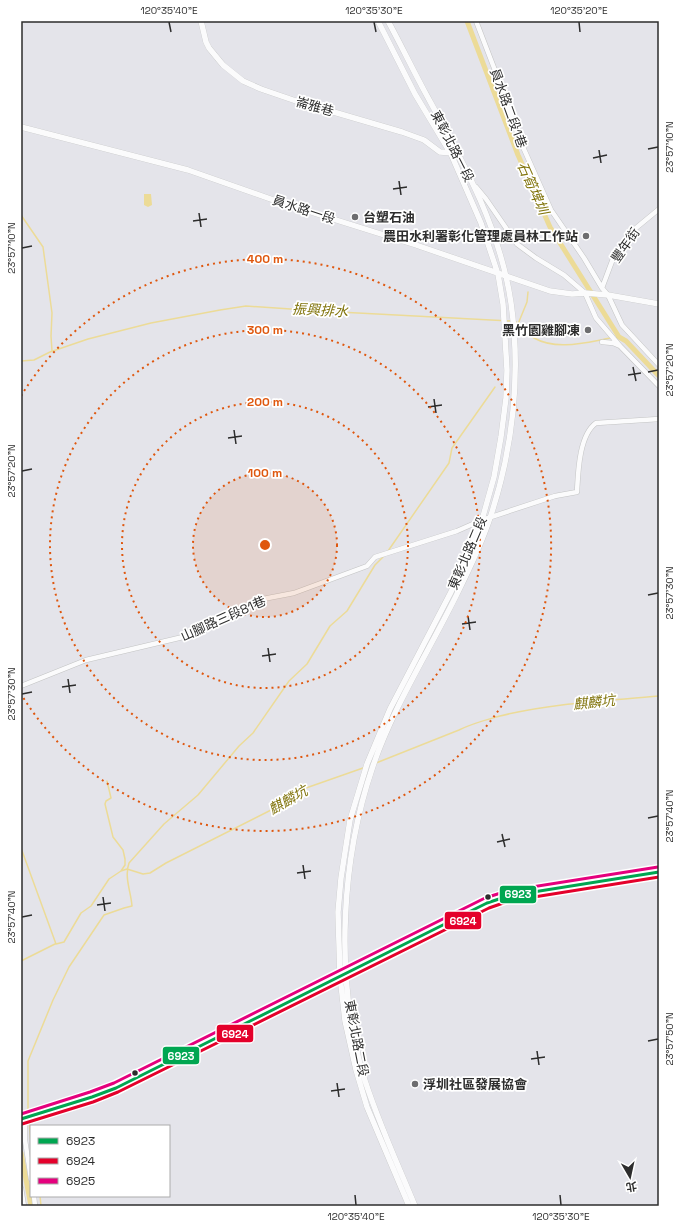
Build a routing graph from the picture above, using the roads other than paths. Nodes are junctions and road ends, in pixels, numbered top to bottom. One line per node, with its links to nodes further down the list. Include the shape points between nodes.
1 (201, 21): 7 (street, 崙雅巷, via 209,48 223,66 243,81 296,101 402,132 424,140 440,152)
2 (378, 21): 7 (street, 東彰北路一段, via 415,94)
3 (388, 21): 6 (street, 東彰北路一段)
4 (476, 21): 12 (street, 員水路二段1巷, via 519,138 551,210)
5 (21, 127): 10 (street, 員水路一段, via 188,170)
6 (458, 152): 7 (street); 8 (street, 東彰北路一段)
7 (452, 154): 10 (street, 東彰北路一段)
8 (472, 183): 11 (street, 東彰北路一段, via 483,204); 13 (street, via 517,244 564,275)
9 (659, 209): 12 (street, 豐年街, via 636,228 614,256)
10 (498, 274): 11 (street, 員水路一段); 22 (street, 東彰北路二段, via 505,327 506,398 494,477)
11 (506, 276): 13 (street, 員水路一段, via 550,291); 21 (street, 東彰北路二段, via 513,325 514,396 502,479)
12 (602, 288): 14 (street, 員水路二段1巷)
13 (585, 293): 14 (street, 員水路一段); 17 (street, via 596,318)
14 (608, 295): 15 (street, 員水路一段); 18 (street, 員水路二段1巷, via 622,325)
15 (659, 304)
16 (602, 342): 17 (street, via 613,342)
17 (620, 346): 19 (street)
18 (659, 365)
19 (659, 386)
20 (659, 419): 21 (street, 山腳路三段81巷, via 596,423 588,431 579,457 577,492 555,496)
21 (491, 517): 22 (street, 山腳路三段81巷); 24 (street, 東彰北路二段, via 457,595 396,712 375,760)
22 (482, 520): 23 (street, 山腳路三段81巷, via 457,531 375,557 367,566 294,593 263,599 222,616 183,637 86,660); 24 (street, 東彰北路二段, via 451,592 390,709)
23 (21, 686)
24 (368, 767): 26 (street, 東彰北路二段, via 350,820 341,878 338,912)
25 (659, 872): 26 (main road, via 508,896 487,903)
26 (343, 975): 27 (main road, via 116,1088 92,1098); 31 (street, 東彰北路二段, via 345,1021 366,1107); 32 (street, 東彰北路二段, via 361,1068 373,1105)
27 (23, 1118): 28 (street)
28 (30, 1172)
29 (21, 1188): 30 (street)
30 (24, 1206)
31 (409, 1206)
32 (415, 1206)

